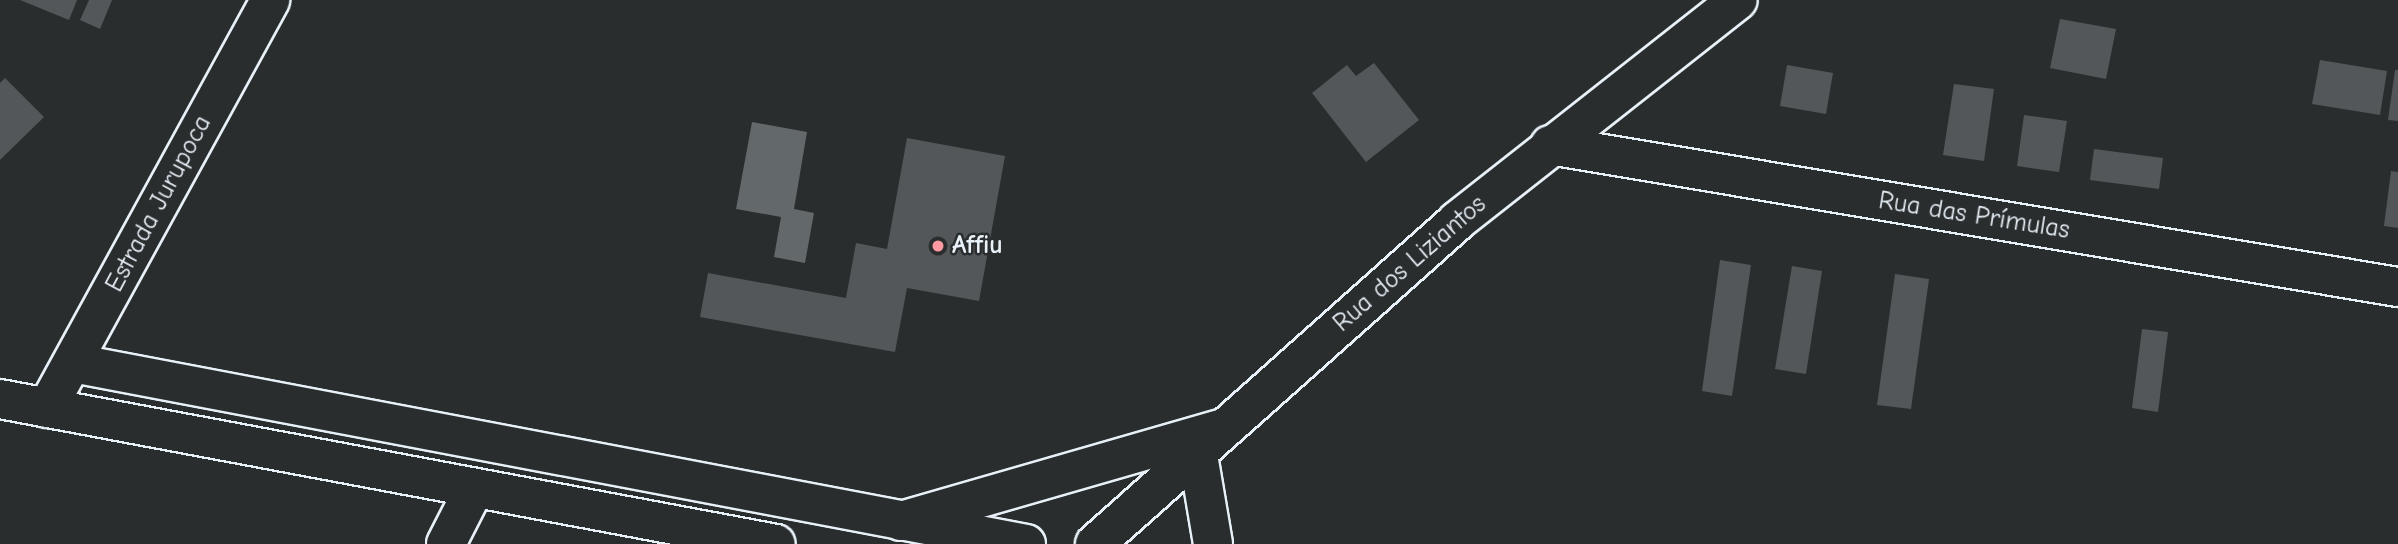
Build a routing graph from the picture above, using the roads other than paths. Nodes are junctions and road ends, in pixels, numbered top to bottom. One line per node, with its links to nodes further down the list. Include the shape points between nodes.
1 (270, 0): 5 (street, Estrada Jurupoca)
2 (1738, 0): 3 (street, Rua dos Liziantos)
3 (1550, 145): 4 (street, Rua das Prímulas); 8 (street, Rua dos Liziantos, via 1389,279)
4 (2398, 287)
5 (74, 363): 7 (street, Estrada Jurupoca); 11 (street)
6 (0, 399): 7 (street)
7 (47, 408): 10 (street)
8 (1228, 426): 9 (street, Rua dos Liziantos); 11 (street)
9 (1198, 454): 15 (street, Rua dos Liziantos); 16 (street)
10 (474, 489): 12 (street); 13 (street)
11 (892, 523): 14 (street)
12 (446, 544)
13 (776, 544)
14 (1026, 544)
15 (1095, 544)
16 (1213, 544)

